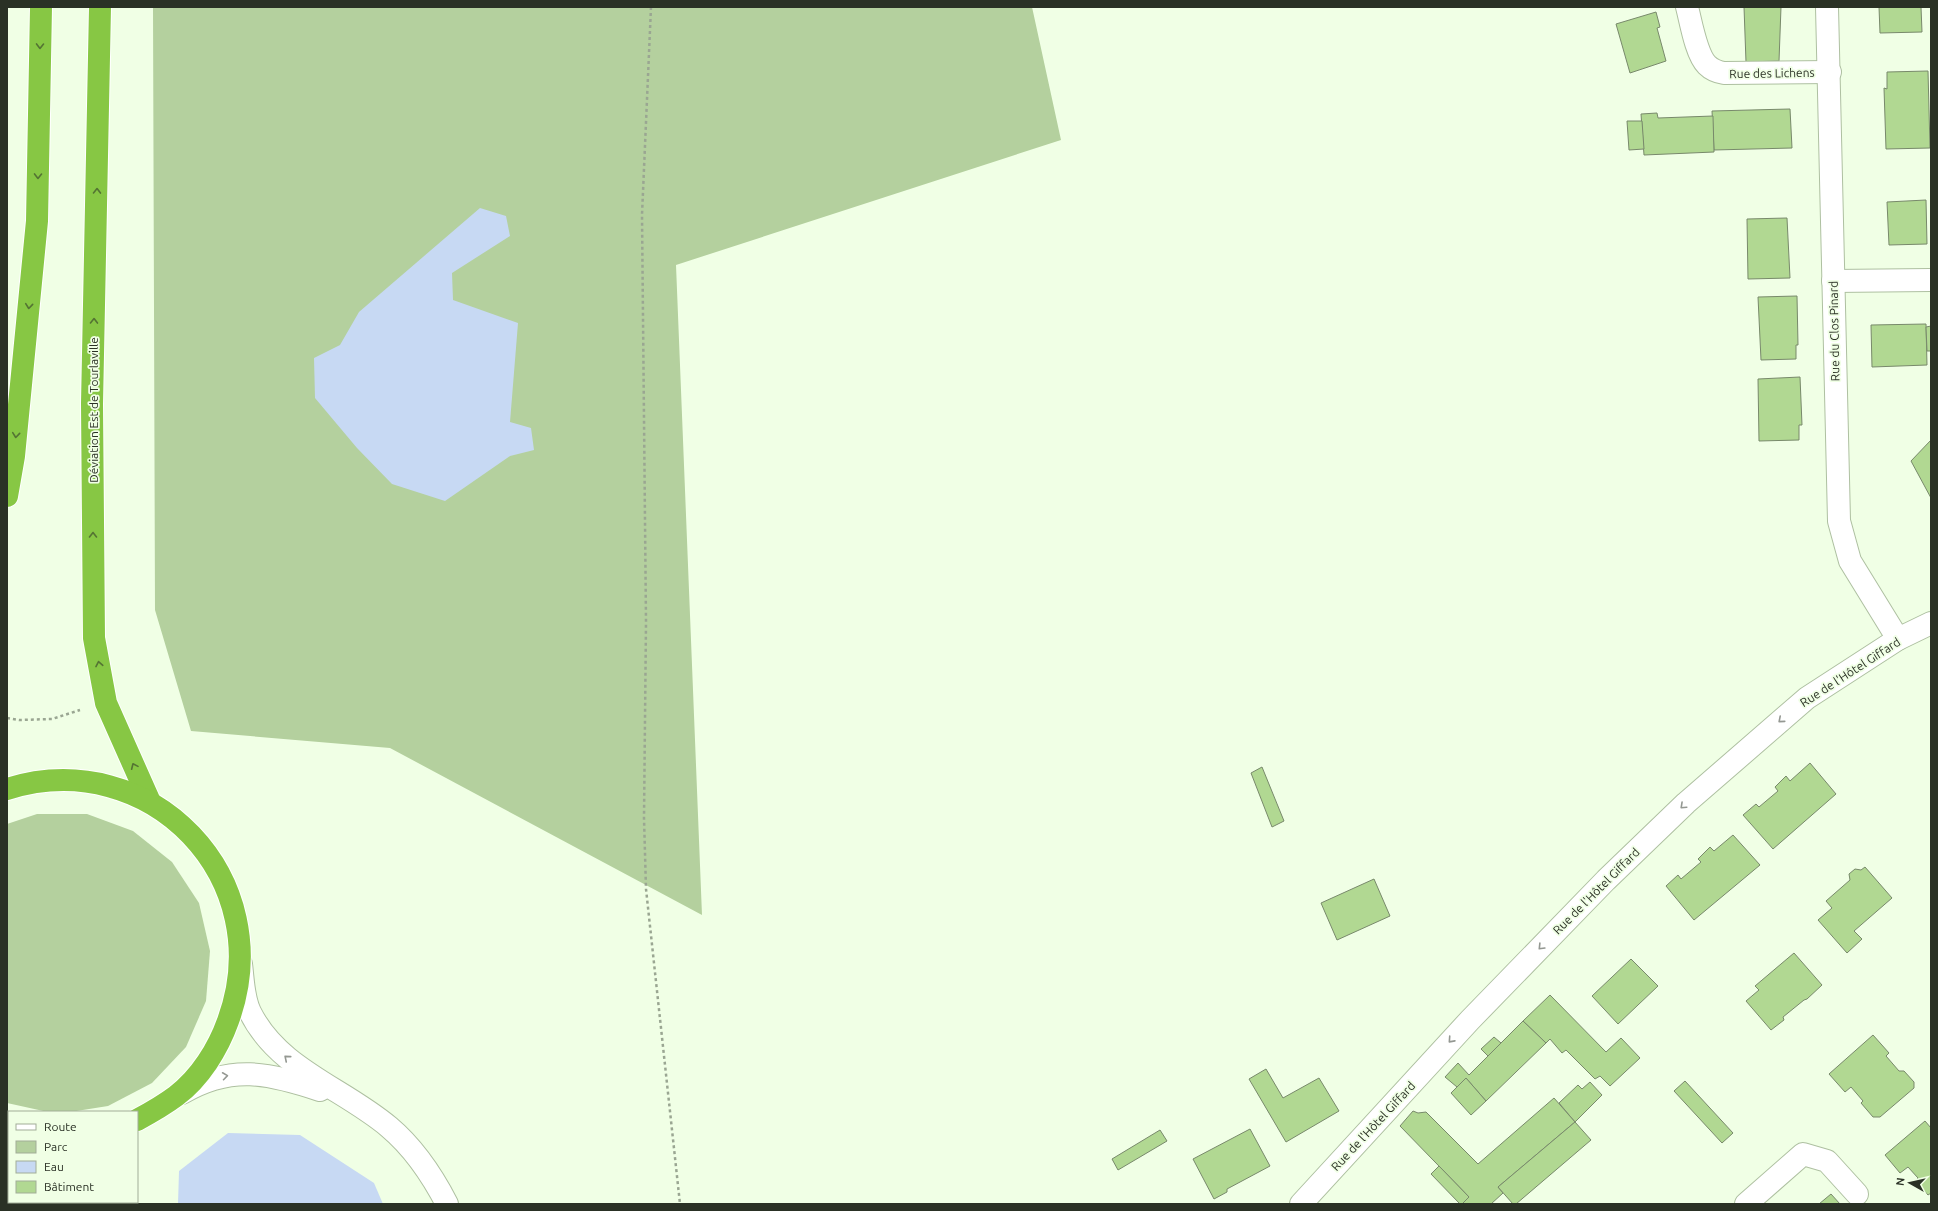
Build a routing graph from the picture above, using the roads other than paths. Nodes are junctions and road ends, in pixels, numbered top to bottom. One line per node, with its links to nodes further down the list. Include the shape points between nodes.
1 (41, 7): 8 (highway, one-way to 8, via 37,221 14,456)
2 (100, 7): 12 (highway, Déviation Est de Tourlaville, one-way to 2, via 106,702 94,638 92,404)
3 (1686, 7): 5 (street, Rue des Lichens, via 1702,58 1716,71)
4 (1828, 7): 5 (street, Rue du Clos Pinard)
5 (1830, 72): 7 (street, Rue du Clos Pinard)
6 (1931, 280): 7 (street)
7 (1833, 281): 10 (street, Rue du Clos Pinard, via 1839,521 1850,561)
8 (7, 496)
9 (1931, 623): 10 (street, Rue de l'Hôtel Giffard)
10 (1898, 640): 19 (street, Rue de l'Hôtel Giffard, one-way to 19, via 1807,698 1686,803 1606,880 1470,1020)
11 (7, 789): 12 (highway, via 29,782 70,779 112,786)
12 (150, 802): 13 (highway, via 181,824 207,853 226,887 238,924)
13 (241, 962): 14 (highway, via 236,1001 222,1037 203,1069); 15 (street, one-way to 13, via 301,1069 273,1045 249,1011)
14 (176, 1096): 15 (street, one-way to 15, via 198,1083 215,1077 269,1076 292,1081); 16 (highway)
15 (355, 1103): 18 (street, via 390,1128 413,1151 426,1167)
16 (138, 1119)
17 (1856, 1194): 20 (street, via 1827,1161 1803,1154)
18 (447, 1204)
19 (1300, 1204)
20 (1746, 1204)

